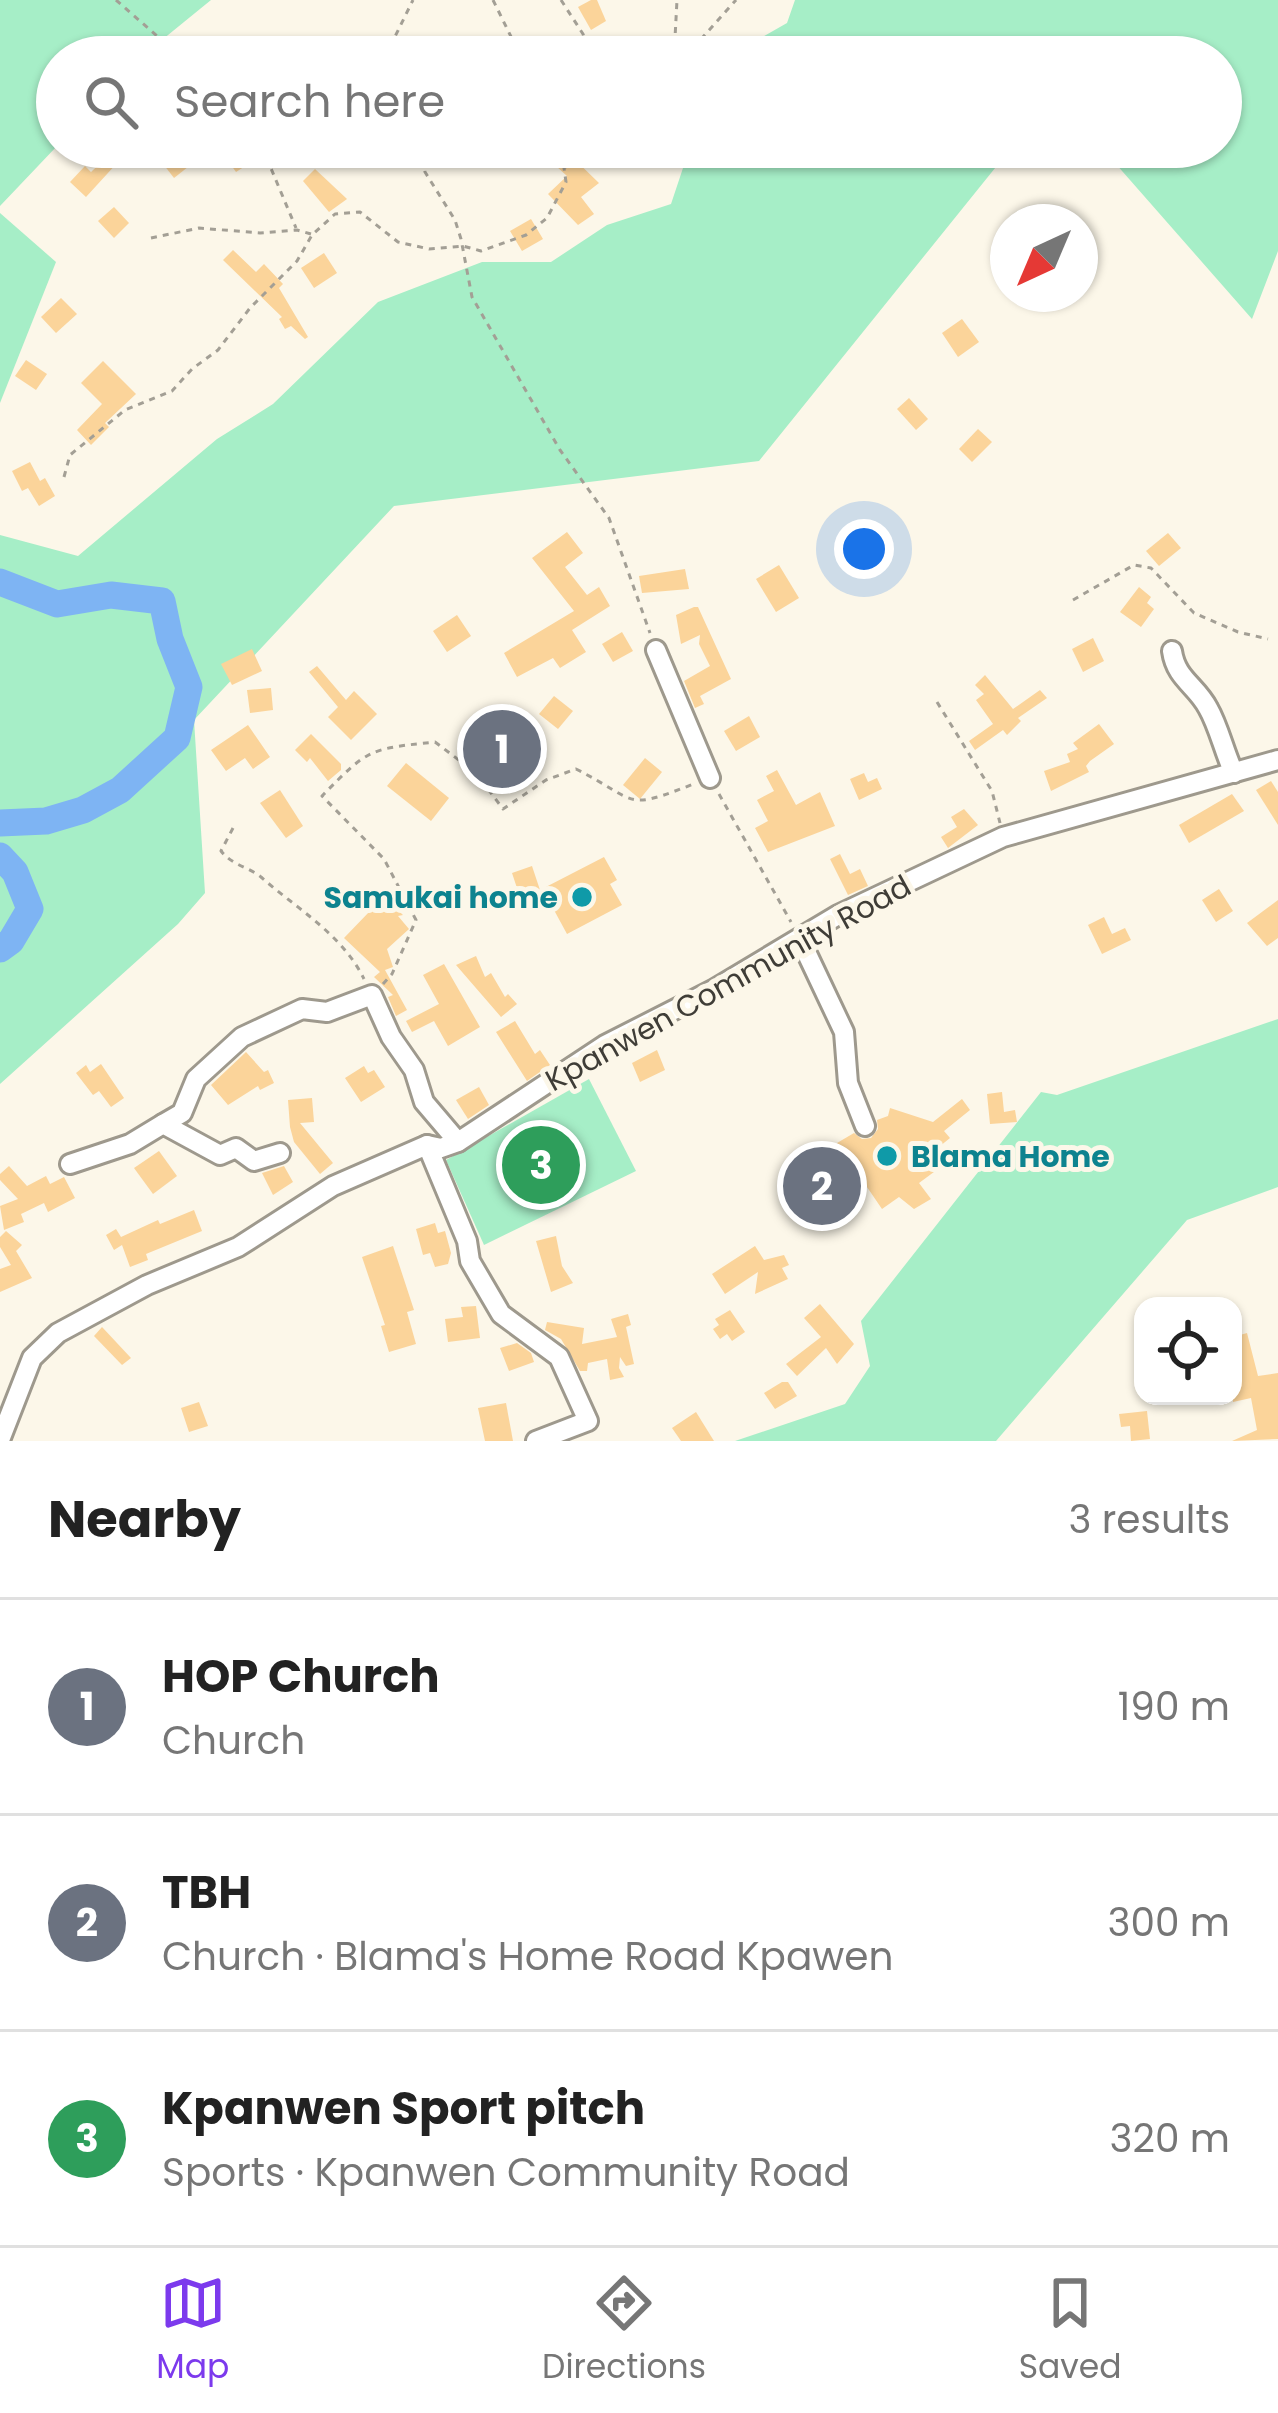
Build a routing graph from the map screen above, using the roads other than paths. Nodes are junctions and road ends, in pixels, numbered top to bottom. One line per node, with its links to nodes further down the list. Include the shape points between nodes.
1 (656, 650): 5 (street)
2 (1172, 651): 4 (street, via 1185,684 1210,709)
3 (1278, 760): 4 (street, Kpanwen Community Road)
4 (1234, 772): 6 (street, Kpanwen Community Road, via 1003,837)
5 (710, 778)
6 (800, 939): 8 (street, via 844,1032 848,1083); 9 (street, Kpanwen Community Road, via 604,1045)
7 (163, 1124): 9 (street, via 242,1037 302,1010 326,1012 372,995 424,1102); 11 (street, via 220,1156 236,1148 254,1161); 12 (street)
8 (865, 1126)
9 (458, 1142): 10 (street, Kpanwen Community Road)
10 (427, 1145): 13 (street, Kpanwen Community Road, via 333,1186 238,1247 58,1333 32,1358); 14 (street, via 470,1261 501,1314 560,1357 588,1421)
11 (280, 1154)
12 (70, 1164)
13 (0, 1440)
14 (536, 1441)

